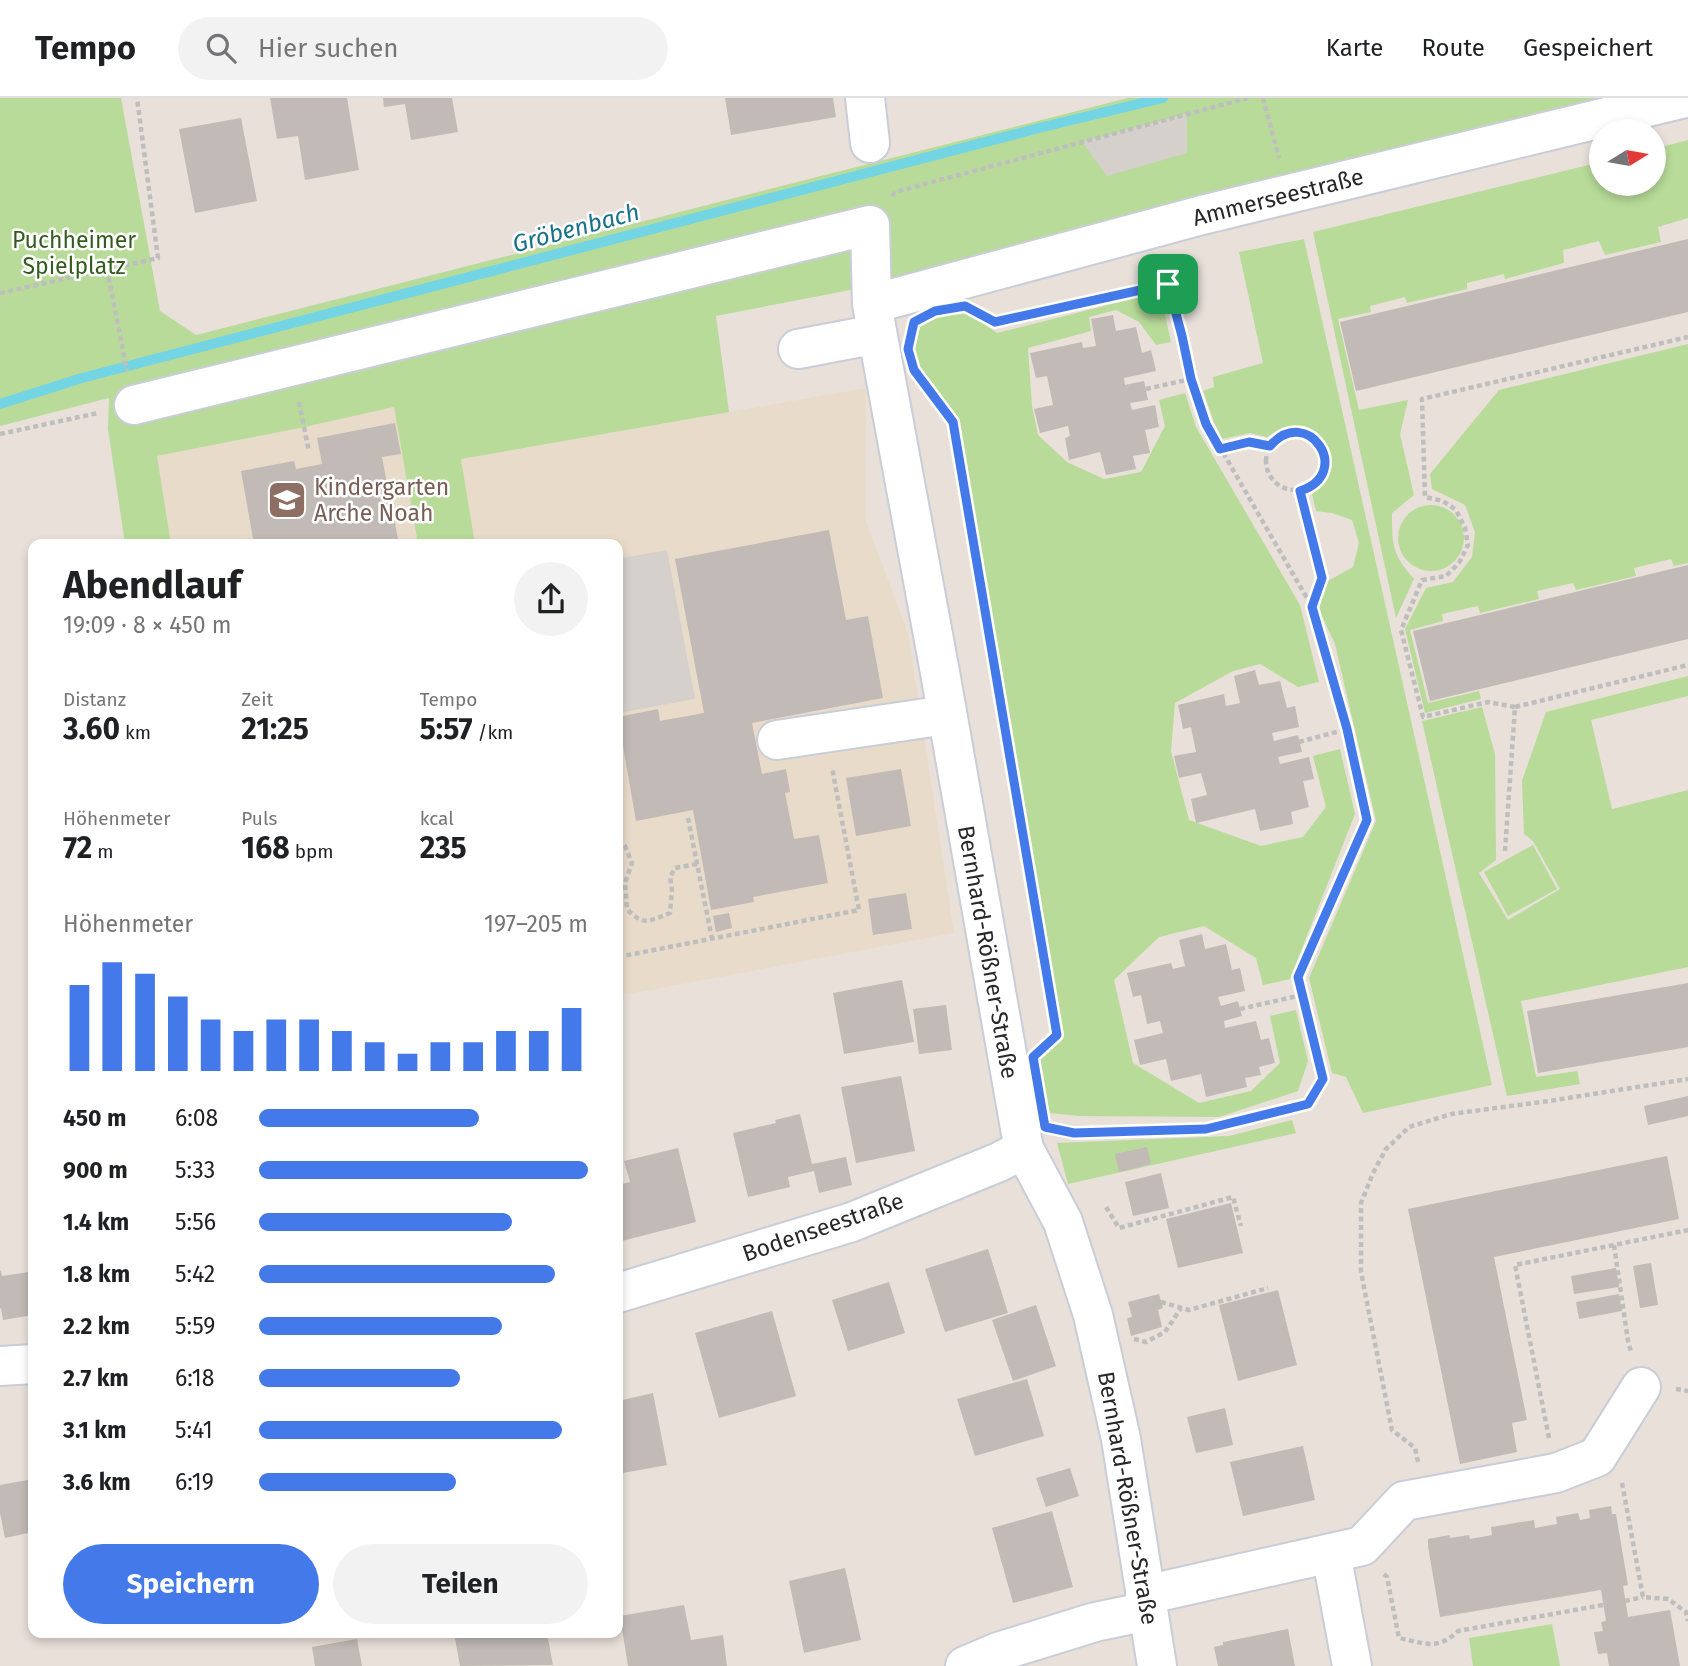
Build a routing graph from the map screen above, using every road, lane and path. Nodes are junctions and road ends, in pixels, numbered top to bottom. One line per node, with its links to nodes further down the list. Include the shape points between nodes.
1 (137, 98): 10 (path, via 158,258)
2 (865, 98): 6 (street)
3 (1248, 98): 8 (path, via 895,192)
4 (1263, 98): 7 (path)
5 (1685, 98): 7 (street, Ammerseestraße)
6 (870, 143)
7 (1289, 194): 14 (street, Ammerseestraße, via 1202,215)
8 (870, 225): 14 (street, Bernhard-Rößner-Straße); 17 (street)
9 (1160, 261): 11 (path)
10 (107, 269): 12 (path); 21 (path)
11 (1168, 284): 13 (path, via 995,322); 18 (path)
12 (0, 293)
13 (975, 312)
14 (875, 319): 16 (street, Ammerseestraße); 30 (street, Bernhard-Rößner-Straße)
15 (1688, 337): 29 (path, via 1422,400 1425,497 1456,510 1468,545 1446,576 1422,580 1401,630 1423,717 1489,702)
16 (798, 349)
17 (293, 367): 21 (street); 25 (path)
18 (1191, 379): 20 (path); 24 (path)
19 (922, 380): 43 (path, via 953,422 956,436 1057,1035)
20 (1146, 389)
21 (132, 394): 22 (path)
22 (0, 433)
23 (1270, 446): 24 (path, via 1249,442); 26 (path, via 1266,464 1274,481); 26 (path, via 1295,432 1305,433 1320,445 1325,464 1322,474)
24 (1220, 449): 27 (path)
25 (309, 452)
26 (1300, 491): 27 (path, via 1322,578)
27 (1312, 607): 31 (path)
28 (1688, 665): 29 (path)
29 (1514, 707): 37 (path)
30 (946, 715): 32 (street); 45 (street, Bernhard-Rößner-Straße)
31 (1347, 729): 34 (path); 41 (path, via 1367,820 1298,977)
32 (825, 733): 33 (street); 39 (path, via 859,910)
33 (777, 740)
34 (1299, 742)
35 (688, 818): 38 (path)
36 (623, 844): 38 (path, via 632,863 625,883 627,909 637,919 648,921 670,913 670,877 675,868)
37 (1505, 851)
38 (697, 864): 39 (path)
39 (712, 939): 40 (path)
40 (623, 956)
41 (1302, 995): 42 (path); 45 (path, via 1323,1079 1308,1104 1206,1129 1074,1133 1045,1127)
42 (1240, 1009)
43 (1041, 1050)
44 (1688, 1079): 60 (path, via 1451,1114 1409,1127 1386,1149 1361,1203 1361,1272 1392,1430 1415,1448)
45 (1022, 1138): 51 (street, Bodenseestraße, via 999,1162 852,1222); 64 (street, Bernhard-Rößner-Straße, via 1063,1222 1093,1315 1121,1438)
46 (1106, 1207): 47 (path, via 1119,1228 1233,1197)
47 (1241, 1226)
48 (1688, 1230): 49 (path)
49 (1615, 1245): 57 (path, via 1628,1341); 59 (path, via 1515,1265)
50 (1268, 1288): 53 (path, via 1189,1310)
51 (623, 1291)
52 (1161, 1302): 53 (path)
53 (1181, 1308): 54 (path, via 1165,1332 1146,1342)
54 (1129, 1337)
55 (28, 1364): 56 (street)
56 (0, 1366)
57 (1641, 1387): 58 (street)
58 (1598, 1457): 59 (street); 62 (path, via 1622,1483)
59 (1556, 1474): 60 (street)
60 (1424, 1497): 61 (street, via 1404,1501)
61 (1346, 1550): 64 (street); 65 (path, via 1387,1577 1399,1638 1433,1644 1448,1641 1458,1631); 70 (street)
62 (1643, 1597): 63 (path); 66 (path, via 1668,1599)
63 (1625, 1601)
64 (1147, 1603): 68 (street); 69 (street, Bernhard-Rößner-Straße)
65 (1603, 1605)
66 (1687, 1612): 67 (path)
67 (1688, 1622)
68 (965, 1666)
69 (1157, 1666)
70 (1353, 1666)

